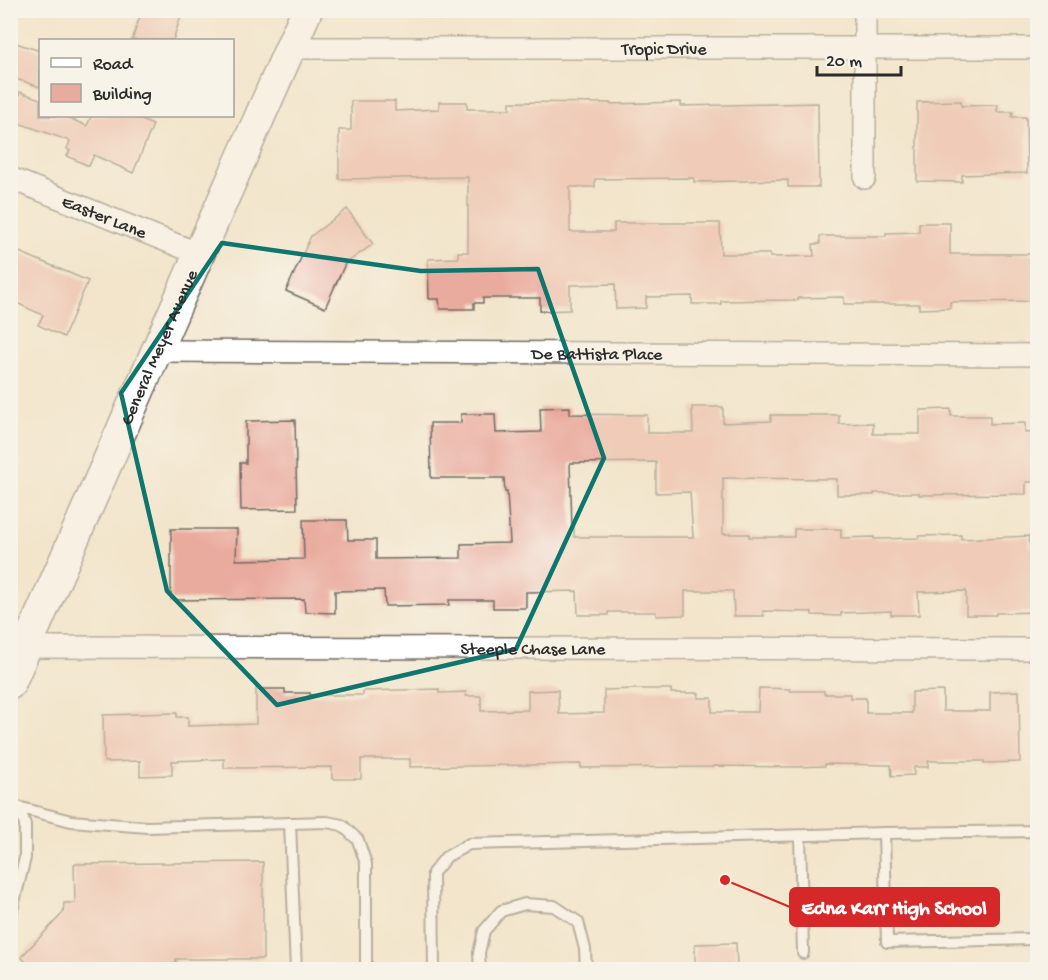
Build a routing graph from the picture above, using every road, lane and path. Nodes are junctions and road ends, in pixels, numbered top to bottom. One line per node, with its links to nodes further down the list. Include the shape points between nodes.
1 (307, 10): 3 (main road, General Meyer Avenue)
2 (865, 10): 4 (street)
3 (290, 48): 4 (street, Tropic Drive); 8 (main road, General Meyer Avenue)
4 (865, 48): 5 (street, Tropic Drive); 7 (street)
5 (1038, 48)
6 (10, 178): 8 (street, Easter Lane)
7 (865, 178)
8 (199, 254): 9 (main road, General Meyer Avenue)
9 (156, 351): 10 (street, De Battista Place); 11 (main road, General Meyer Avenue)
10 (1038, 355)
11 (27, 646): 12 (street, Steeple Chase Lane); 13 (main road, General Meyer Avenue)
12 (1038, 649)
13 (10, 684)
14 (16, 807): 15 (lane, via 70,821 147,827); 19 (lane, via 25,825 25,858)
15 (290, 823): 22 (lane); 23 (lane, via 342,825 358,840 366,864)
16 (1038, 831): 17 (lane)
17 (885, 833): 18 (lane); 20 (lane, via 887,942)
18 (800, 836): 21 (lane); 24 (lane, via 470,844 446,857 433,873)
19 (10, 918)
20 (1038, 939)
21 (803, 953)
22 (296, 969)
23 (366, 969)
24 (434, 969)
25 (480, 969): 26 (lane, via 484,931 501,911 525,904 555,906 578,922)
26 (586, 969)

